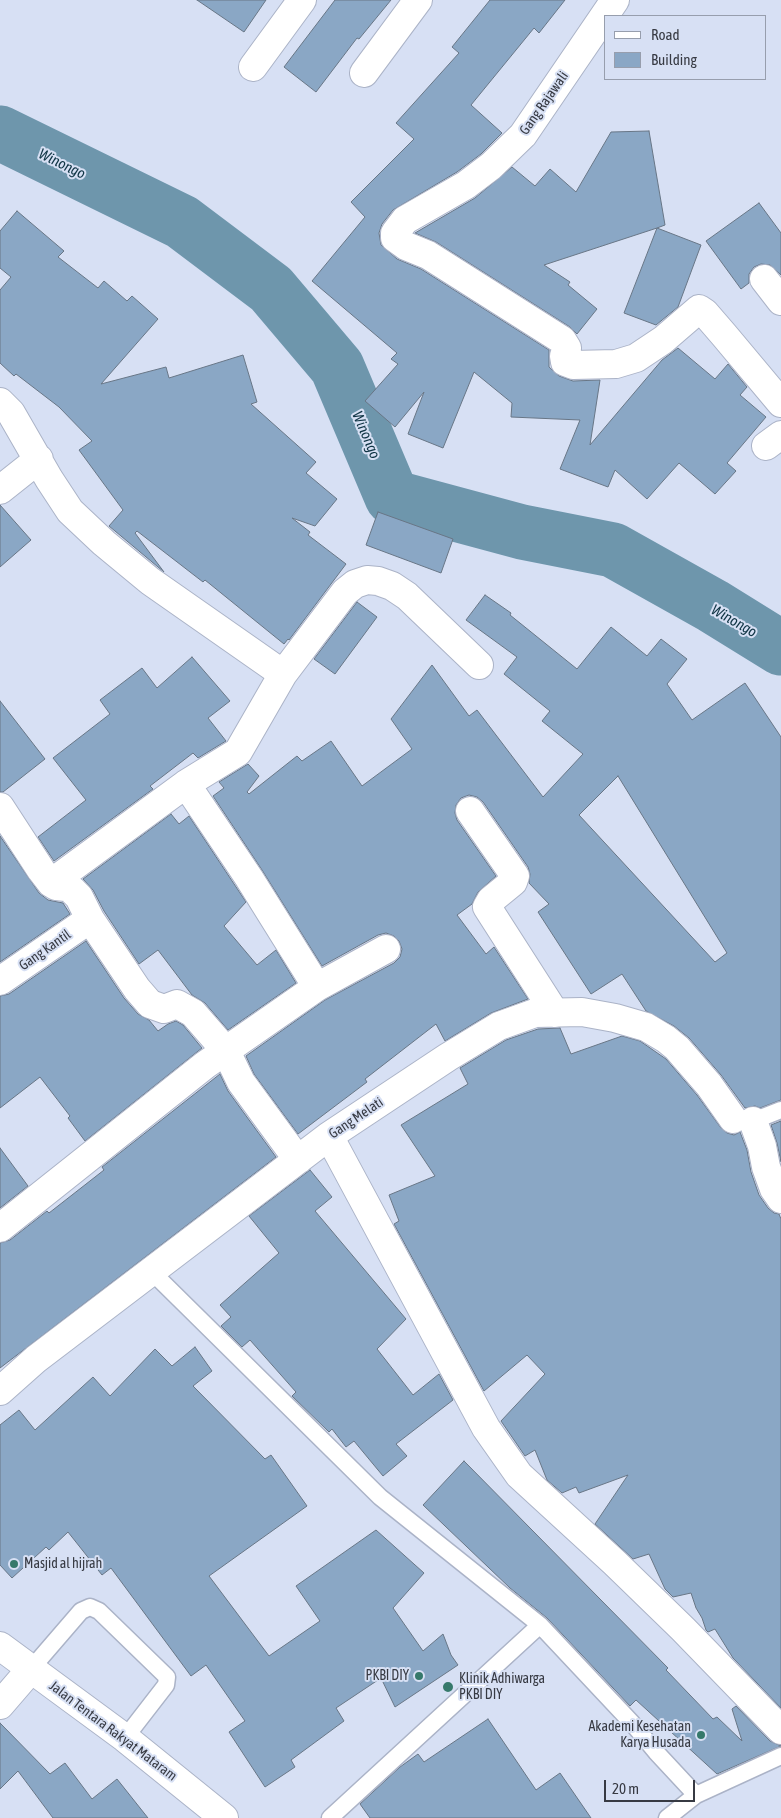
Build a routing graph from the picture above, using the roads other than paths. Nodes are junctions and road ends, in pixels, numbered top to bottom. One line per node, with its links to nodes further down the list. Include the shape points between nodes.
1 (302, 0): 6 (street)
2 (418, 0): 7 (street)
3 (615, 0): 4 (street, Gang Rajawali)
4 (605, 15)
5 (604, 16): 11 (street, Gang Rajawali, via 523,135 466,185 404,220 395,238 428,255 562,340 567,363 583,366 616,364 636,358 699,309)
6 (253, 67)
7 (364, 73)
8 (764, 279): 9 (street)
9 (781, 301)
10 (0, 402): 12 (street, via 12,413)
11 (781, 403)
12 (39, 459): 13 (street); 15 (street, via 70,511 104,543 150,581)
13 (0, 490)
14 (478, 665): 15 (street, via 407,596 392,586 367,580 345,592)
15 (283, 674): 16 (street, via 238,752)
16 (186, 784): 19 (street); 23 (street)
17 (0, 808): 19 (street)
18 (470, 811): 24 (street, via 515,876 514,882 487,907)
19 (51, 883): 20 (street, via 76,893)
20 (90, 919): 22 (street, Gang Kantil); 25 (street, via 150,1004 164,1009 177,1004 193,1013)
21 (386, 949): 23 (street)
22 (0, 981)
23 (317, 987): 25 (street)
24 (555, 1013): 27 (street, Gang Melati, via 582,1012 646,1027 677,1048); 28 (street, Gang Melati, via 535,1013 499,1026)
25 (226, 1051): 29 (street, via 240,1082); 31 (street)
26 (781, 1110): 27 (lane)
27 (743, 1120): 30 (street, Gang Melati, via 762,1146 766,1167)
28 (329, 1136): 29 (street, Gang Melati); 38 (street, via 486,1428 519,1475 649,1596)
29 (298, 1160): 32 (street, Gang Melati)
30 (781, 1199)
31 (0, 1228)
32 (151, 1271): 33 (street, Gang Melati, via 36,1358); 34 (lane, via 380,1496)
33 (0, 1391)
34 (540, 1625): 41 (lane); 43 (lane)
35 (0, 1646): 36 (street, Jalan Tentara Rakyat Mataram)
36 (31, 1669): 37 (street); 39 (street, Jalan Tentara Rakyat Mataram); 39 (lane, via 81,1611 90,1607 99,1611 167,1677 166,1685)
37 (0, 1705)
38 (781, 1730)
39 (125, 1738): 42 (street, Jalan Tentara Rakyat Mataram)
40 (781, 1756): 41 (lane)
41 (696, 1795): 44 (lane)
42 (222, 1817)
43 (330, 1818)
44 (667, 1818)

